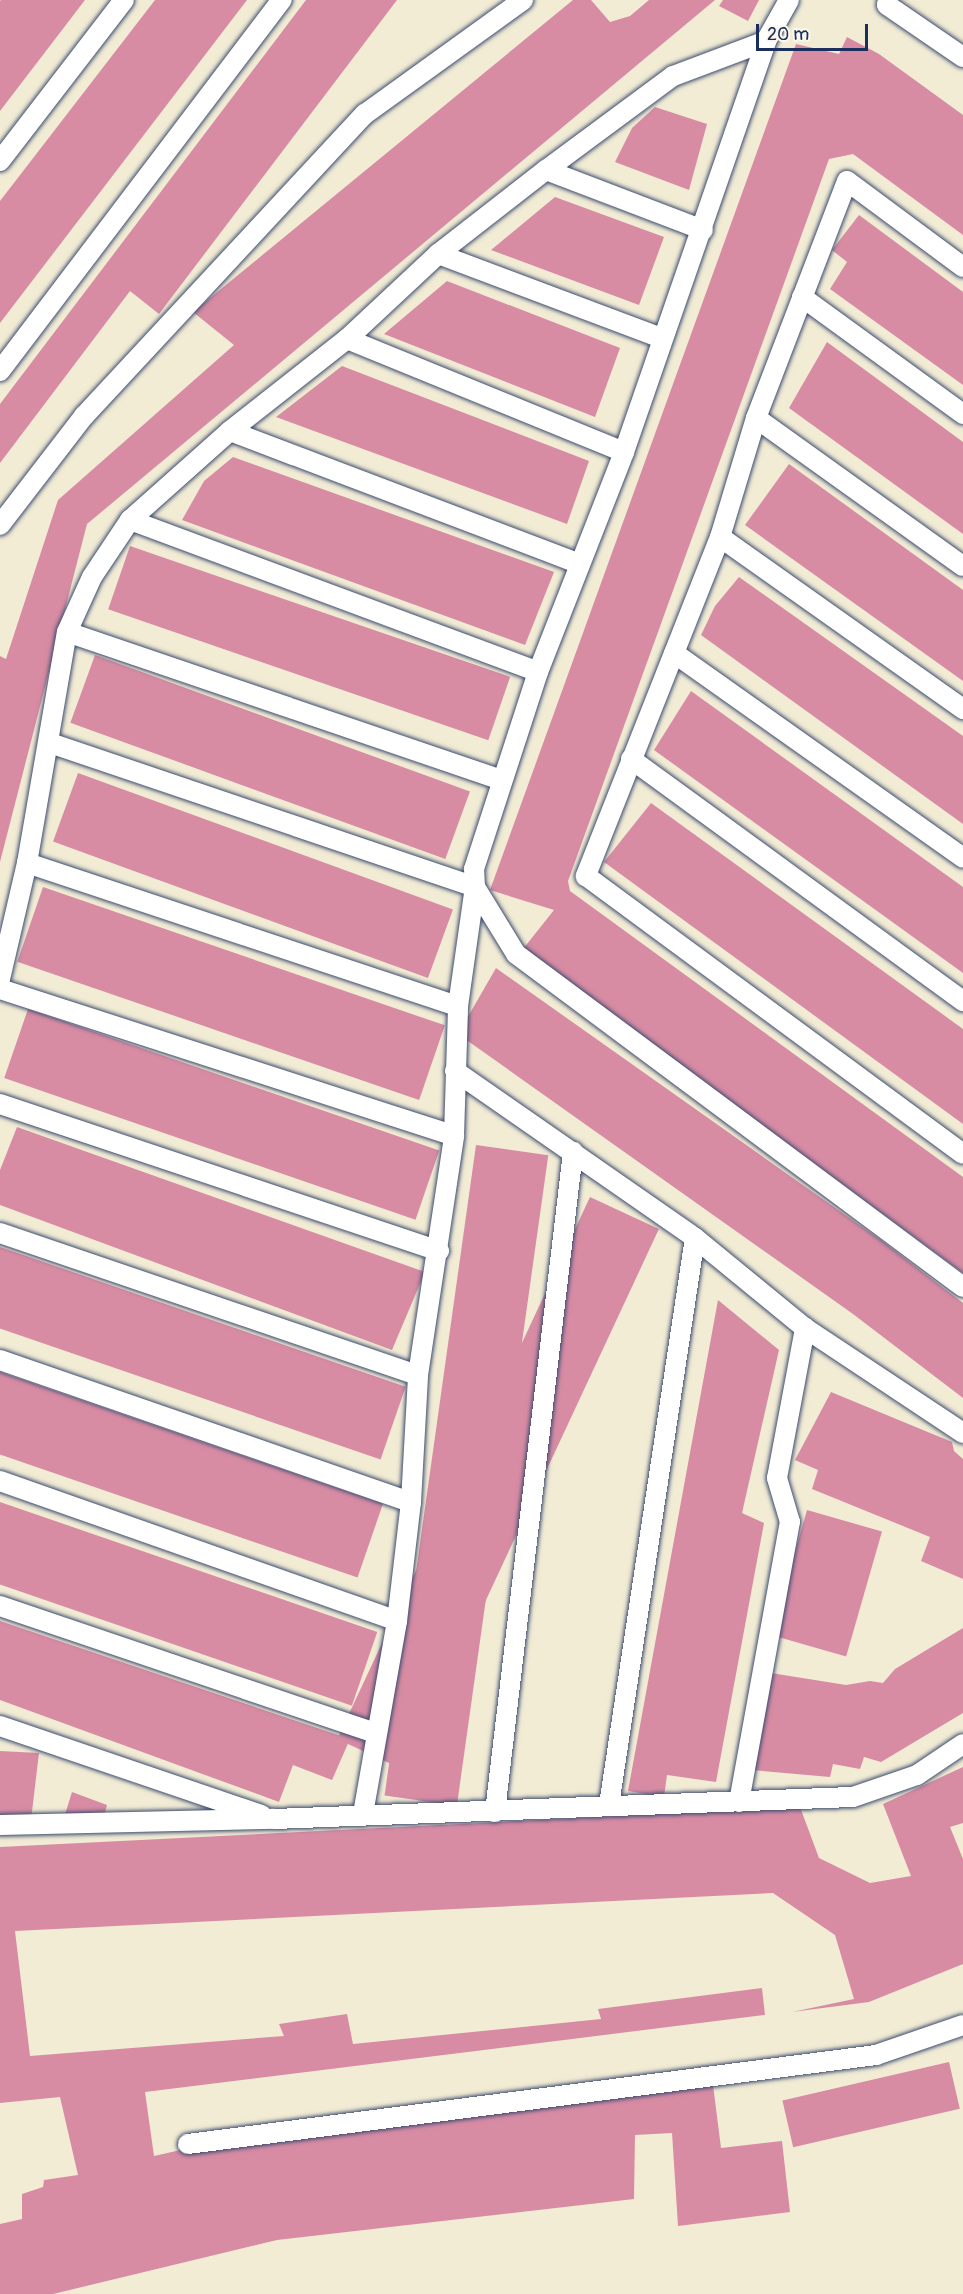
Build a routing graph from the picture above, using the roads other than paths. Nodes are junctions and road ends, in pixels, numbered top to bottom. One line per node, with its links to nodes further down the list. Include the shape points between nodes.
1 (124, 0): 8 (lane)
2 (282, 0): 16 (lane)
3 (523, 0): 22 (lane, via 365,114 84,416)
4 (789, 0): 6 (lane)
5 (888, 0): 7 (lane, via 887,5)
6 (766, 41): 9 (lane, via 673,76); 10 (lane)
7 (963, 57)
8 (0, 161)
9 (546, 170): 10 (lane); 11 (lane)
10 (703, 230): 14 (lane)
11 (438, 254): 14 (lane); 15 (lane)
12 (963, 267): 13 (lane, via 847,181)
13 (802, 297): 17 (lane); 18 (lane)
14 (662, 338): 20 (lane)
15 (347, 339): 19 (lane); 20 (lane)
16 (0, 371)
17 (963, 414)
18 (756, 418): 23 (lane); 25 (lane)
19 (230, 430): 21 (lane); 24 (lane)
20 (624, 452): 24 (lane)
21 (130, 520): 26 (lane, via 92,576); 28 (lane)
22 (1, 522)
23 (720, 537): 27 (lane); 29 (lane)
24 (580, 564): 28 (lane)
25 (963, 566)
26 (67, 632): 30 (lane); 32 (lane)
27 (674, 653): 31 (lane); 33 (lane)
28 (538, 672): 32 (lane)
29 (963, 709)
30 (50, 742): 34 (lane); 35 (lane)
31 (631, 759): 38 (lane); 44 (lane, via 586,876)
32 (501, 780): 35 (lane, via 474,869)
33 (963, 858)
34 (27, 863): 36 (lane); 39 (lane)
35 (475, 887): 39 (lane); 48 (lane, via 516,954)
36 (0, 979)
37 (0, 989): 42 (lane)
38 (963, 1001)
39 (458, 1006): 40 (lane)
40 (455, 1071): 42 (lane); 43 (lane)
41 (0, 1104): 47 (lane)
42 (453, 1136): 47 (lane)
43 (573, 1152): 46 (lane); 62 (lane)
44 (963, 1154)
45 (0, 1233): 51 (lane)
46 (695, 1238): 49 (lane); 61 (lane)
47 (439, 1251): 51 (lane)
48 (963, 1287)
49 (805, 1328): 52 (lane); 60 (lane, via 777,1478 790,1522)
50 (0, 1360): 54 (lane)
51 (418, 1375): 54 (lane)
52 (963, 1433)
53 (0, 1481): 56 (lane)
54 (411, 1502): 56 (lane)
55 (0, 1606): 58 (lane)
56 (397, 1621): 58 (lane)
57 (0, 1726): 64 (lane)
58 (376, 1733): 63 (lane)
59 (963, 1744): 60 (lane, via 917,1775 853,1797)
60 (739, 1802): 61 (lane)
61 (609, 1805): 62 (lane)
62 (495, 1812): 63 (lane)
63 (363, 1814): 64 (lane)
64 (274, 1819): 65 (lane)
65 (0, 1825)
66 (963, 2025): 67 (lane, via 876,2055)
67 (188, 2144)

